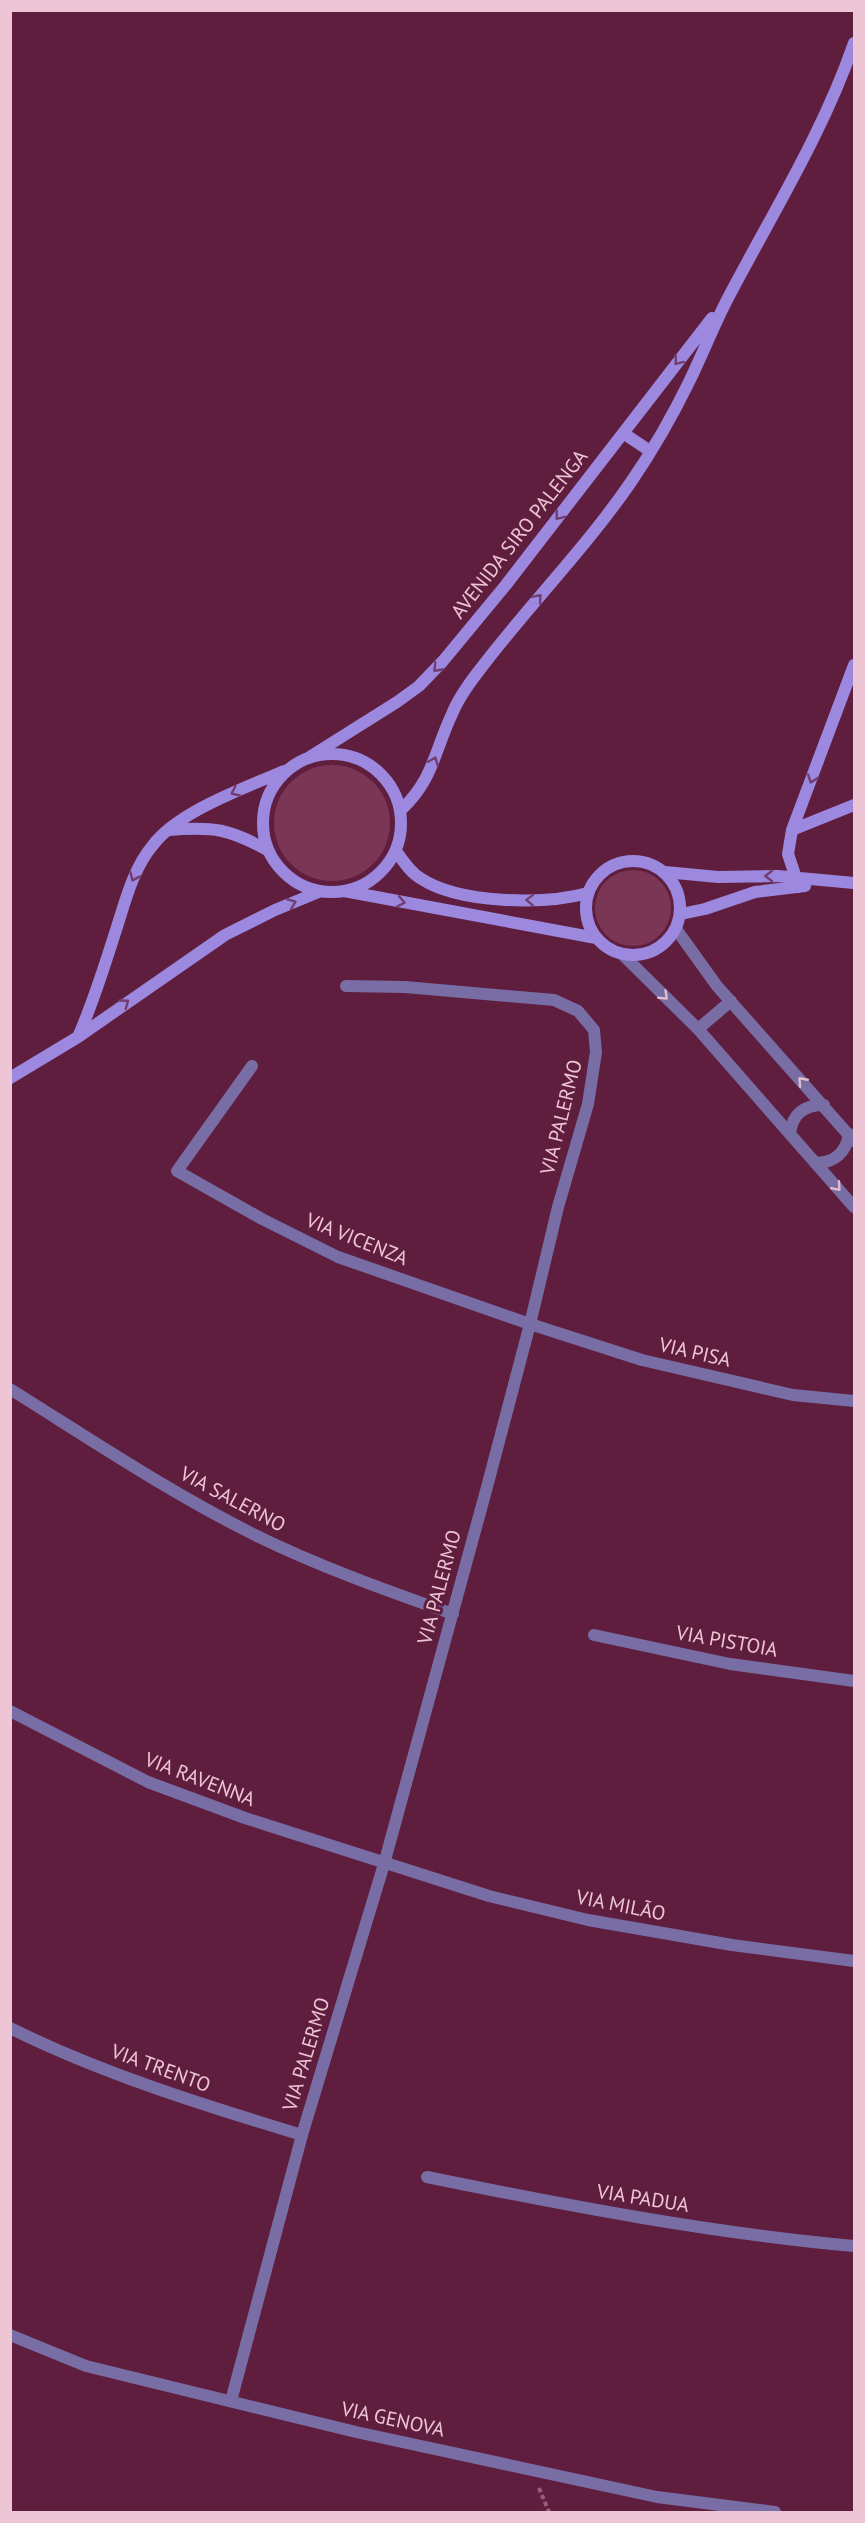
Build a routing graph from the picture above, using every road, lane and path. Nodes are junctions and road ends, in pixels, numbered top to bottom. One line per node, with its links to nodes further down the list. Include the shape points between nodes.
1 (855, 43): 2 (main road, AVENIDA SIRO PALENGA, via 795,176)
2 (727, 299): 3 (main road, AVENIDA SIRO PALENGA, one-way to 3); 4 (main road, AVENIDA SIRO PALENGA, via 690,379)
3 (623, 433): 4 (main road); 6 (main road, AVENIDA SIRO PALENGA, one-way to 6, via 443,662 397,702)
4 (650, 451): 9 (main road, AVENIDA SIRO PALENGA, one-way to 4, via 426,781 452,714 477,673 600,522)
5 (855, 665): 11 (main road, one-way to 11)
6 (308, 758): 7 (main road); 9 (main road, via 331,754 354,757 374,768 390,785)
7 (289, 770): 10 (main road, one-way to 10, via 207,805); 12 (main road, via 273,786 265,807 263,829)
8 (855, 805): 11 (main road)
9 (402, 809): 13 (main road)
10 (168, 830): 12 (main road, via 213,828); 27 (main road, one-way to 27, via 153,843 133,880)
11 (792, 830): 15 (main road, via 788,854)
12 (269, 851): 17 (main road, via 281,870 299,884)
13 (396, 851): 18 (main road, via 384,870 365,884); 19 (main road, one-way to 13, via 535,901 463,893 419,878)
14 (664, 872): 15 (main road, one-way to 14); 19 (main road, via 651,864 621,862 607,868); 20 (main road, via 675,884)
15 (798, 883): 16 (main road); 20 (main road)
16 (855, 883)
17 (321, 891): 18 (main road); 27 (main road, one-way to 17, via 225,935)
18 (343, 891): 22 (main road, one-way to 22)
19 (588, 893): 22 (main road, via 585,908)
20 (681, 914): 21 (main road)
21 (676, 929): 23 (main road, via 654,951); 25 (street)
22 (596, 938): 23 (main road)
23 (622, 955): 26 (street, one-way to 26)
24 (346, 986): 35 (street, VIA PALERMO, via 554,1000 579,1011 594,1029 596,1052 588,1104)
25 (730, 1000): 26 (street); 30 (street, one-way to 25)
26 (698, 1029): 31 (street)
27 (78, 1037): 29 (main road)
28 (252, 1066): 35 (street, VIA VICENZA, via 177,1171 338,1257)
29 (10, 1078)
30 (824, 1105): 31 (street, via 800,1112); 32 (street)
31 (790, 1134): 33 (street)
32 (852, 1137): 33 (street, via 838,1156)
33 (815, 1163): 34 (street, one-way to 34)
34 (855, 1207)
35 (530, 1323): 37 (street, VIA PISA, via 642,1360 793,1395); 38 (street, VIA PALERMO)
36 (10, 1389): 38 (street, VIA SALERNO, via 175,1492 255,1534 358,1581)
37 (855, 1401)
38 (453, 1614): 42 (street, VIA PALERMO)
39 (594, 1635): 40 (street, VIA PISTOIA, via 730,1664)
40 (855, 1681)
41 (10, 1711): 42 (street, VIA RAVENNA, via 148,1782)
42 (384, 1864): 43 (street, VIA MILÃO, via 489,1896 588,1920); 45 (street, VIA PALERMO)
43 (855, 1961)
44 (10, 2028): 45 (street, VIA TRENTO, via 177,2097)
45 (302, 2135): 49 (street, VIA PALERMO)
46 (427, 2177): 47 (street, VIA PADUA, via 593,2210 770,2238)
47 (855, 2246)
48 (10, 2335): 49 (street, VIA GENOVA, via 86,2367)
49 (231, 2401): 50 (street, VIA GENOVA)
50 (530, 2468): 51 (path); 52 (street, VIA GENOVA, via 657,2497)
51 (549, 2512)
52 (775, 2512)

